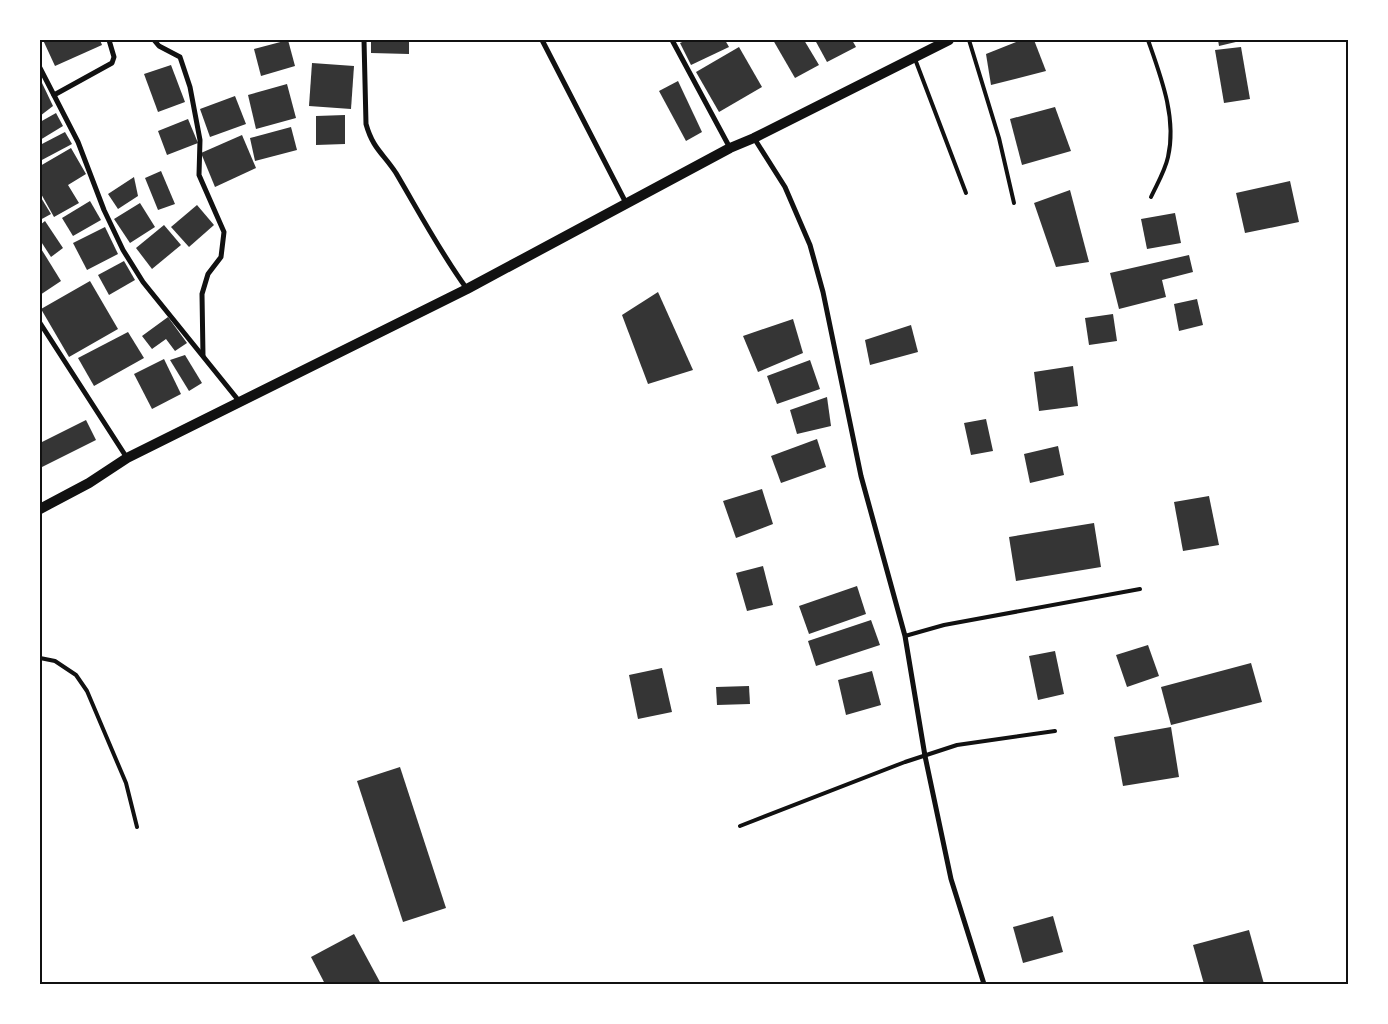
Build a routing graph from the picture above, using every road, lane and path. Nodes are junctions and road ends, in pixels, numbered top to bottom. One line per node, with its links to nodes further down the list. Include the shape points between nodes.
1 (109, 40): 12 (street, via 114,57 112,63)
2 (154, 40): 21 (street, via 180,57 186,72 200,140 199,175 224,232 221,257 208,274 202,294)
3 (364, 40): 19 (street, via 366,124 370,136 376,149 390,164 439,250)
4 (542, 40): 17 (street)
5 (672, 40): 14 (street)
6 (949, 40): 9 (main road)
7 (969, 40): 18 (lane, via 999,138)
8 (1148, 40): 16 (lane, via 1170,112 1171,138 1168,158)
9 (914, 57): 13 (main road); 15 (lane)
10 (40, 68): 11 (street)
11 (43, 80): 12 (street)
12 (54, 95): 21 (street, via 78,142 123,250 143,282)
13 (754, 138): 14 (main road); 26 (street, via 785,188 810,245 834,340 861,476)
14 (730, 148): 17 (main road)
15 (966, 193)
16 (1151, 197)
17 (626, 203): 19 (main road)
18 (1014, 203)
19 (467, 289): 22 (main road)
20 (40, 323): 23 (street)
21 (203, 356): 22 (street)
22 (239, 401): 23 (main road)
23 (127, 458): 24 (main road)
24 (40, 509)
25 (1140, 589): 26 (lane, via 944,625)
26 (905, 636): 29 (street)
27 (40, 658): 31 (lane, via 55,660 76,675 87,691 126,782)
28 (1055, 731): 29 (lane, via 957,745)
29 (924, 756): 30 (lane); 32 (street, via 951,879)
30 (740, 826)
31 (137, 827)
32 (984, 984)

